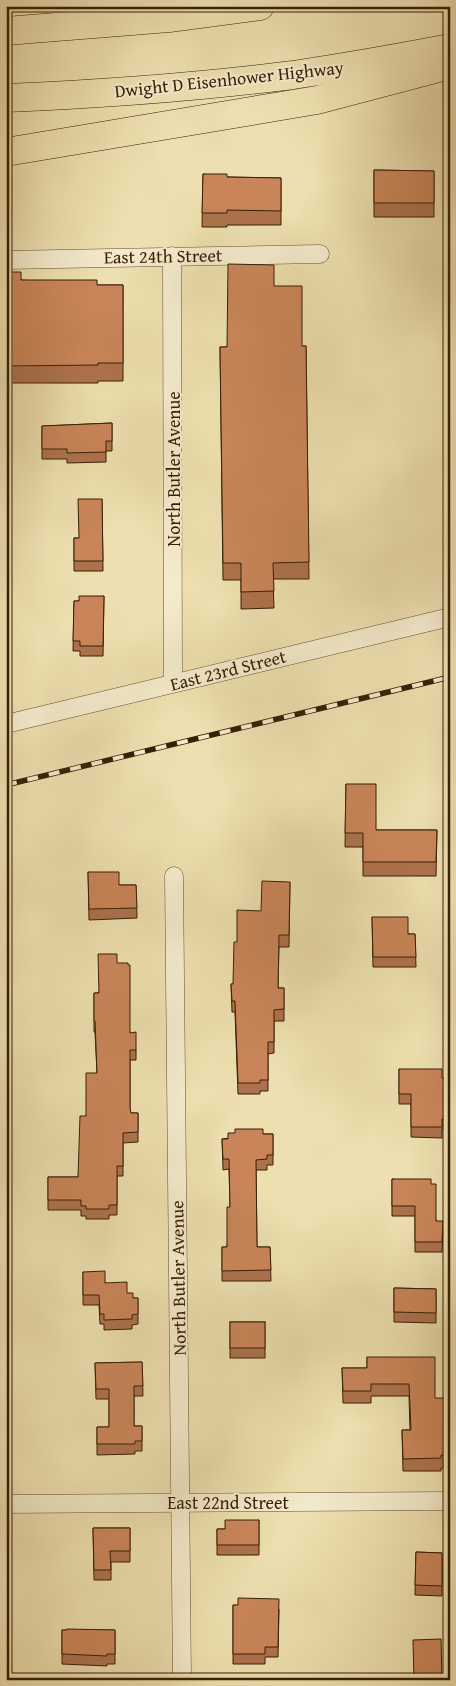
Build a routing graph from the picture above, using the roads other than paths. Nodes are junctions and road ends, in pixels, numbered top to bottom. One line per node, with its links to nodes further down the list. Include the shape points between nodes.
1 (260, 6): 2 (highway, via 168,18)
2 (6, 31)
3 (450, 48): 5 (highway, Dwight D Eisenhower Highway, via 293,75 149,90)
4 (450, 65): 6 (highway, via 317,100)
5 (6, 98)
6 (6, 152)
7 (320, 254): 8 (street, East 24th Street)
8 (172, 256): 9 (street, East 24th Street); 11 (street, North Butler Avenue)
9 (6, 260)
10 (450, 616): 11 (street, East 23rd Street)
11 (173, 683): 12 (street, East 23rd Street)
12 (6, 724)
13 (174, 876): 15 (street, North Butler Avenue)
14 (450, 1501): 15 (street, East 22nd Street)
15 (180, 1502): 16 (street, East 22nd Street); 17 (street, North Butler Avenue)
16 (6, 1504)
17 (182, 1680)

